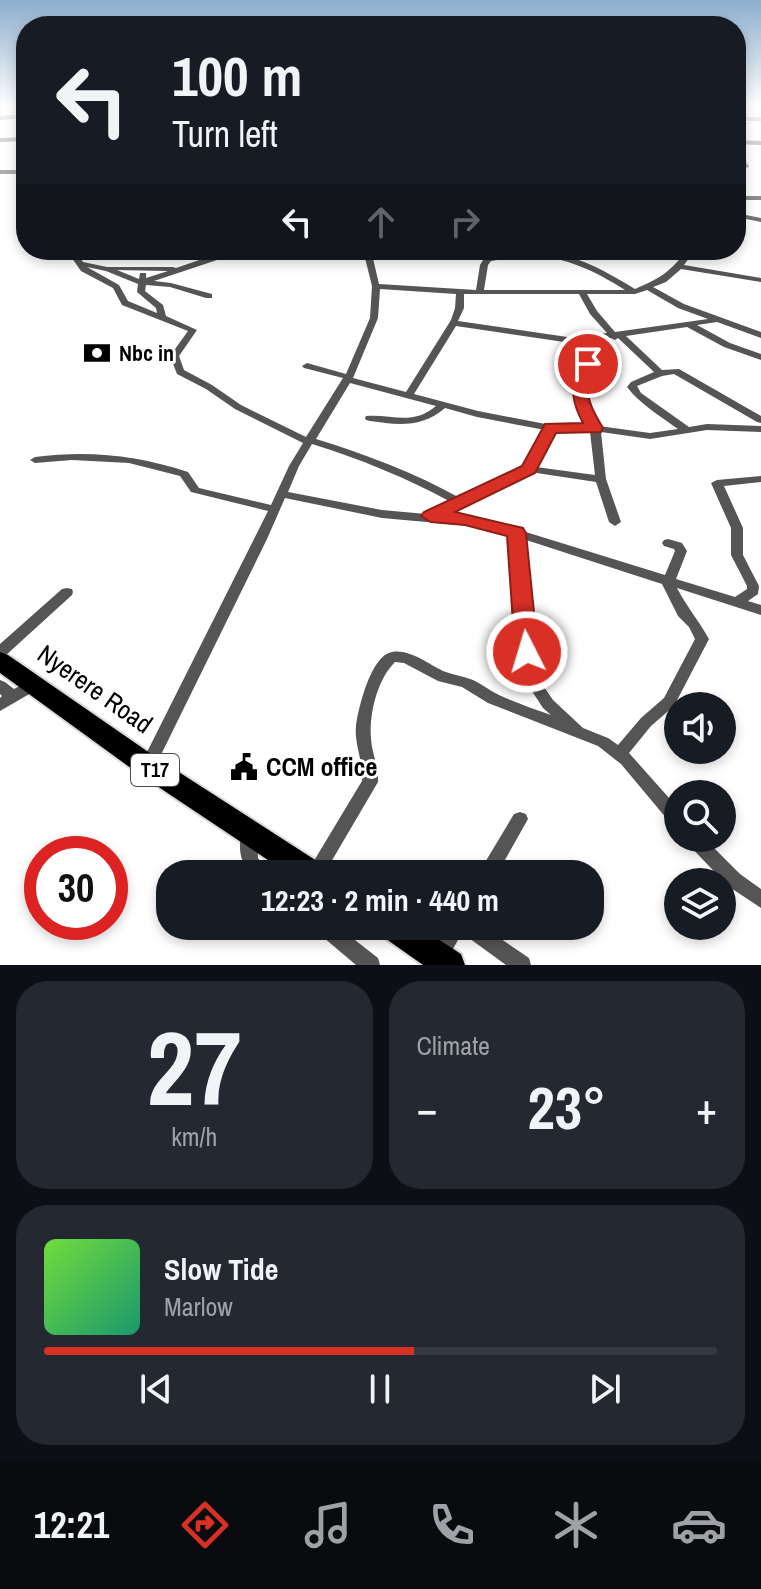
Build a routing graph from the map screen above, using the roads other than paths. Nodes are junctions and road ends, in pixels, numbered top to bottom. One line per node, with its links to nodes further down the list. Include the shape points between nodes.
1 (756, 164): 2 (street)
2 (747, 166)
3 (77, 260): 9 (street)
4 (207, 260): 13 (street)
5 (370, 260): 16 (street)
6 (487, 260): 18 (street)
7 (576, 260): 21 (street)
8 (684, 260): 10 (street)
9 (80, 264): 12 (street); 23 (street, via 116,287 125,303)
10 (679, 266): 14 (street); 17 (street)
11 (152, 267): 12 (street); 13 (street); 15 (street)
12 (105, 268): 15 (street)
13 (178, 269): 15 (street)
14 (761, 280)
15 (143, 282): 22 (street); 23 (street, via 141,292 158,305)
16 (376, 286): 19 (street); 33 (street, via 371,328)
17 (649, 288): 21 (street); 24 (street)
18 (480, 291): 19 (street); 20 (street)
19 (460, 292): 25 (street)
20 (582, 292): 21 (street); 28 (street, via 593,312)
21 (635, 292)
22 (209, 296)
23 (162, 317): 42 (street, via 193,330 174,356 180,372)
24 (715, 320): 26 (street); 27 (street)
25 (456, 323): 29 (street); 34 (street)
26 (690, 325): 28 (street); 30 (street)
27 (761, 335)
28 (618, 336): 29 (street); 32 (street)
29 (574, 341): 39 (street, via 591,373 581,390)
30 (761, 357)
31 (307, 366): 33 (street)
32 (660, 373): 37 (street, via 681,373); 40 (street, via 632,387)
33 (347, 378): 34 (street); 42 (street)
34 (409, 395): 35 (street)
35 (442, 406): 36 (street, via 421,421); 38 (street)
36 (370, 418)
37 (761, 420)
38 (551, 428): 39 (street); 44 (street)
39 (595, 428): 40 (street, via 650,436); 45 (street)
40 (685, 429): 41 (street)
41 (761, 429)
42 (308, 441): 47 (street); 48 (street, via 425,483)
43 (35, 460): 49 (street, via 69,455 132,461 184,474 195,490)
44 (529, 469): 45 (street); 48 (street)
45 (601, 479): 51 (street)
46 (761, 479): 56 (street, via 717,483 737,528 737,555 753,586)
47 (280, 494): 49 (street); 50 (street, via 382,514)
48 (460, 502): 50 (street)
49 (273, 509): 64 (street)
50 (431, 516): 52 (street)
51 (615, 522)
52 (516, 533): 54 (street); 62 (street, via 533,682)
53 (668, 543): 54 (street, via 681,551)
54 (668, 582): 56 (street); 63 (street, via 702,639 669,702)
55 (67, 592): 58 (street)
56 (738, 602): 57 (street)
57 (761, 610)
58 (0, 652)
59 (0, 661): 61 (main road, Nyerere Road / T17)
60 (0, 686): 61 (street)
61 (15, 696): 64 (main road, Nyerere Road / T17)
62 (583, 736): 63 (street); 71 (street, via 406,658 392,657 381,670 363,737 370,782)
63 (620, 753): 65 (street)
64 (148, 766): 67 (main road, Nyerere Road / T17)
65 (664, 804)
66 (520, 819): 72 (street)
67 (249, 831): 69 (street); 70 (main road, Nyerere Road / T17)
68 (707, 852): 73 (street)
69 (250, 860)
70 (293, 860)
71 (323, 860)
72 (495, 860)
73 (761, 899)
74 (340, 940): 79 (street)
75 (413, 940): 78 (main road)
76 (451, 940): 78 (street)
77 (487, 940): 80 (street)
78 (444, 961)
79 (371, 965)
80 (522, 965)

